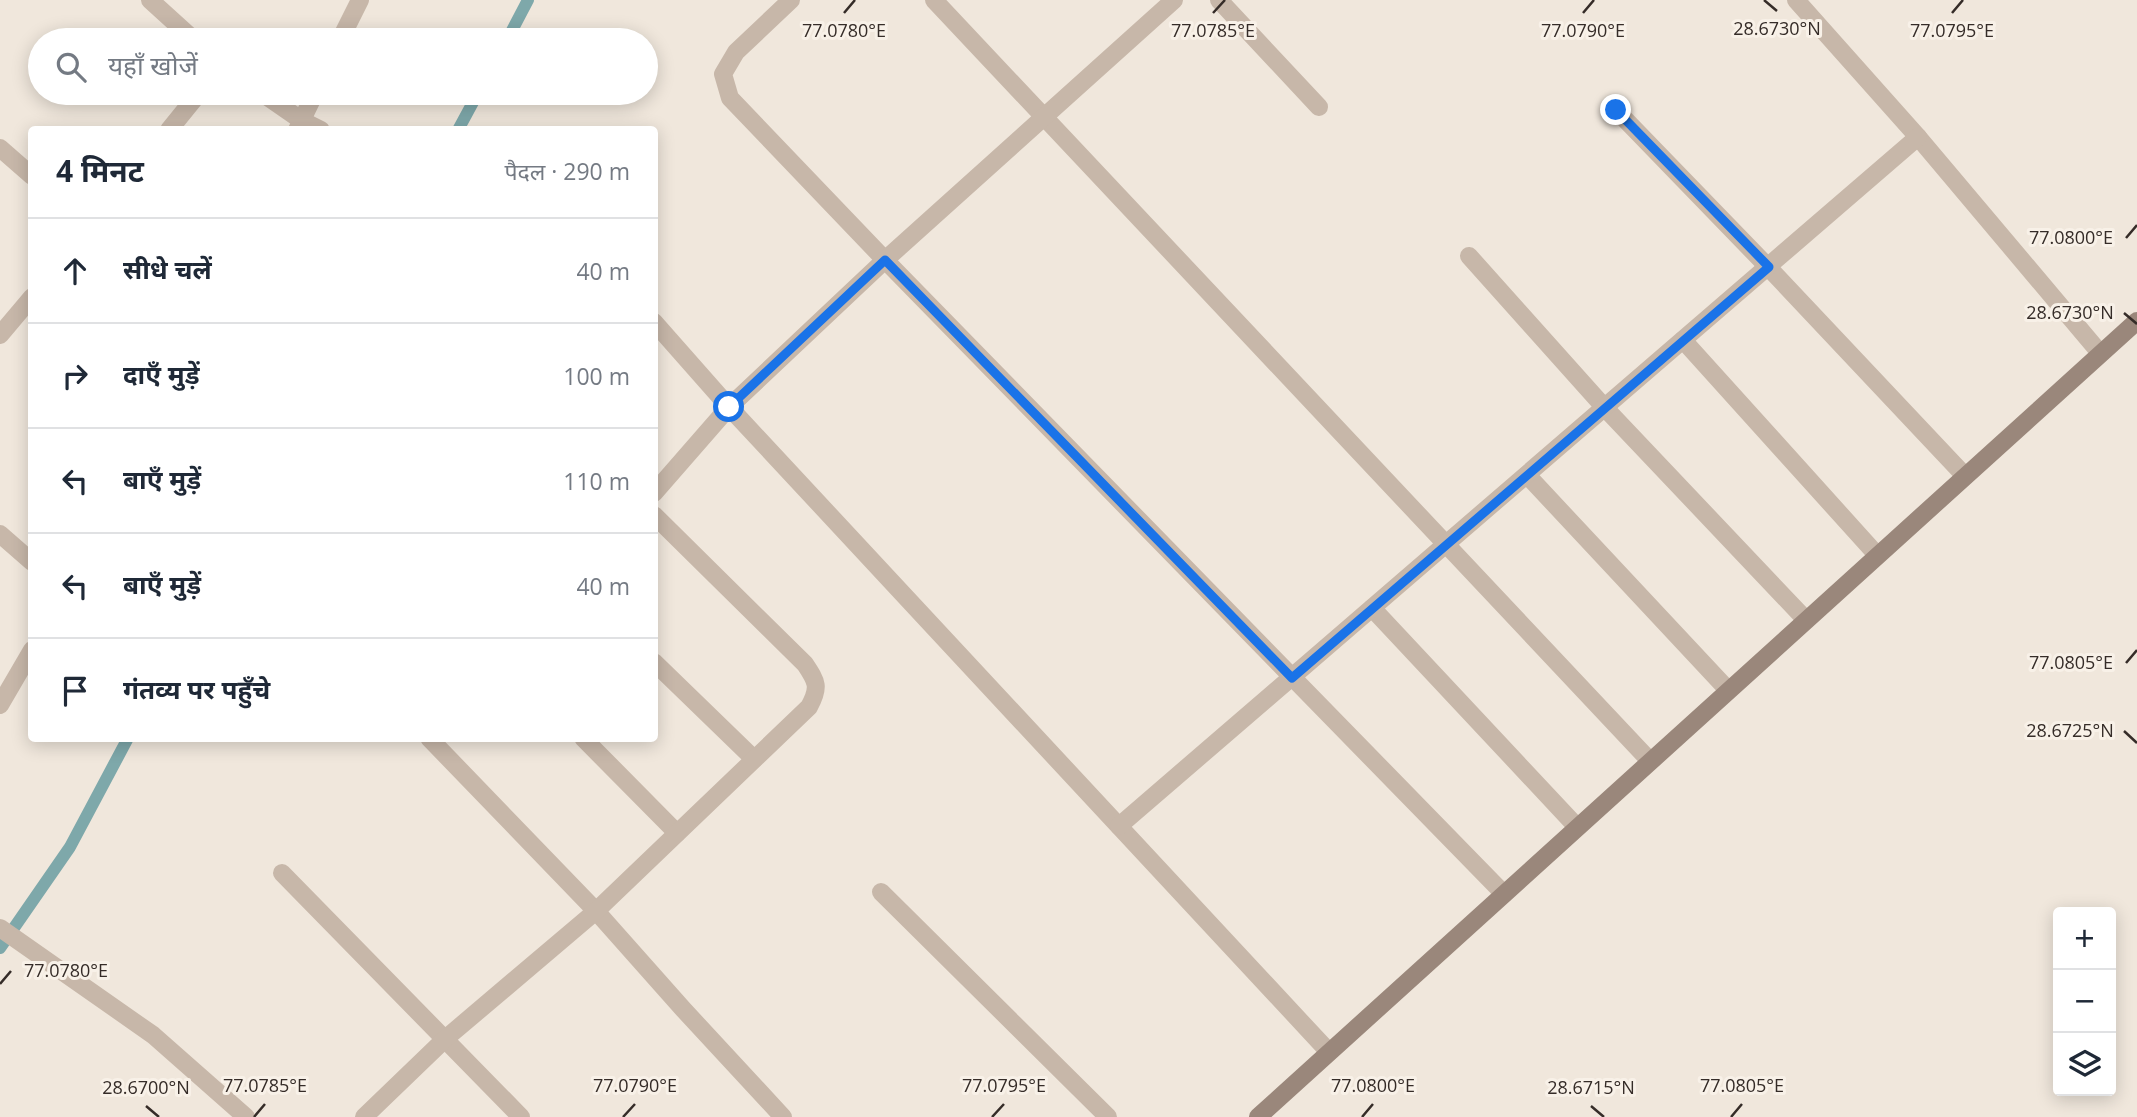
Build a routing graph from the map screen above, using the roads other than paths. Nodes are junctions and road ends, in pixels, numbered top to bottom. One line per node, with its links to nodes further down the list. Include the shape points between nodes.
1 (150, 0): 8 (street)
2 (360, 0): 9 (street)
3 (791, 0): 22 (street, via 736,52 723,74 730,97)
4 (934, 0): 15 (street)
5 (1174, 0): 15 (street)
6 (1219, 0): 13 (street)
7 (1796, 0): 18 (street)
8 (181, 28)
9 (346, 28)
10 (190, 105): 17 (street)
11 (276, 105): 16 (street)
12 (309, 105): 16 (street)
13 (1319, 107)
14 (1616, 110): 23 (street)
15 (1044, 116): 22 (street); 37 (street)
16 (299, 125)
17 (172, 126)
18 (1919, 136): 23 (street); 29 (street)
19 (0, 148): 20 (street)
20 (28, 172)
21 (1469, 256): 31 (street)
22 (885, 260): 30 (street); 44 (street)
23 (1769, 267): 28 (street); 33 (street)
24 (28, 302): 27 (street)
25 (2137, 321): 29 (street)
26 (658, 327): 30 (street)
27 (0, 333)
28 (1683, 340): 31 (street); 38 (street)
29 (2100, 353): 33 (street)
30 (729, 407): 34 (street); 51 (street)
31 (1605, 408): 32 (street); 41 (street)
32 (1527, 475): 37 (street); 45 (street)
33 (1965, 476): 38 (street)
34 (658, 488)
35 (658, 519): 49 (street, via 815,679 816,693 809,707)
36 (0, 534): 39 (street)
37 (1446, 544): 40 (street); 50 (street)
38 (1877, 555): 41 (street)
39 (28, 558)
40 (1372, 608): 44 (street); 52 (street)
41 (1806, 620): 45 (street)
42 (28, 657): 46 (street)
43 (658, 666): 49 (street)
44 (1292, 678): 51 (street); 56 (street)
45 (1728, 690): 50 (street)
46 (0, 705)
47 (433, 742): 57 (street)
48 (587, 742): 53 (street)
49 (754, 760): 53 (street)
50 (1650, 761): 52 (street)
51 (1119, 826): 60 (street)
52 (1577, 827): 56 (street)
53 (677, 833): 57 (street)
54 (282, 873): 59 (street)
55 (881, 892): 65 (street)
56 (1504, 894): 60 (street)
57 (596, 911): 59 (street); 64 (street)
58 (0, 928): 61 (street, via 153,1035)
59 (445, 1039): 62 (street); 63 (street)
60 (1329, 1052): 66 (street)
61 (246, 1117)
62 (364, 1117)
63 (521, 1117)
64 (783, 1117)
65 (1108, 1117)
66 (1258, 1117)

